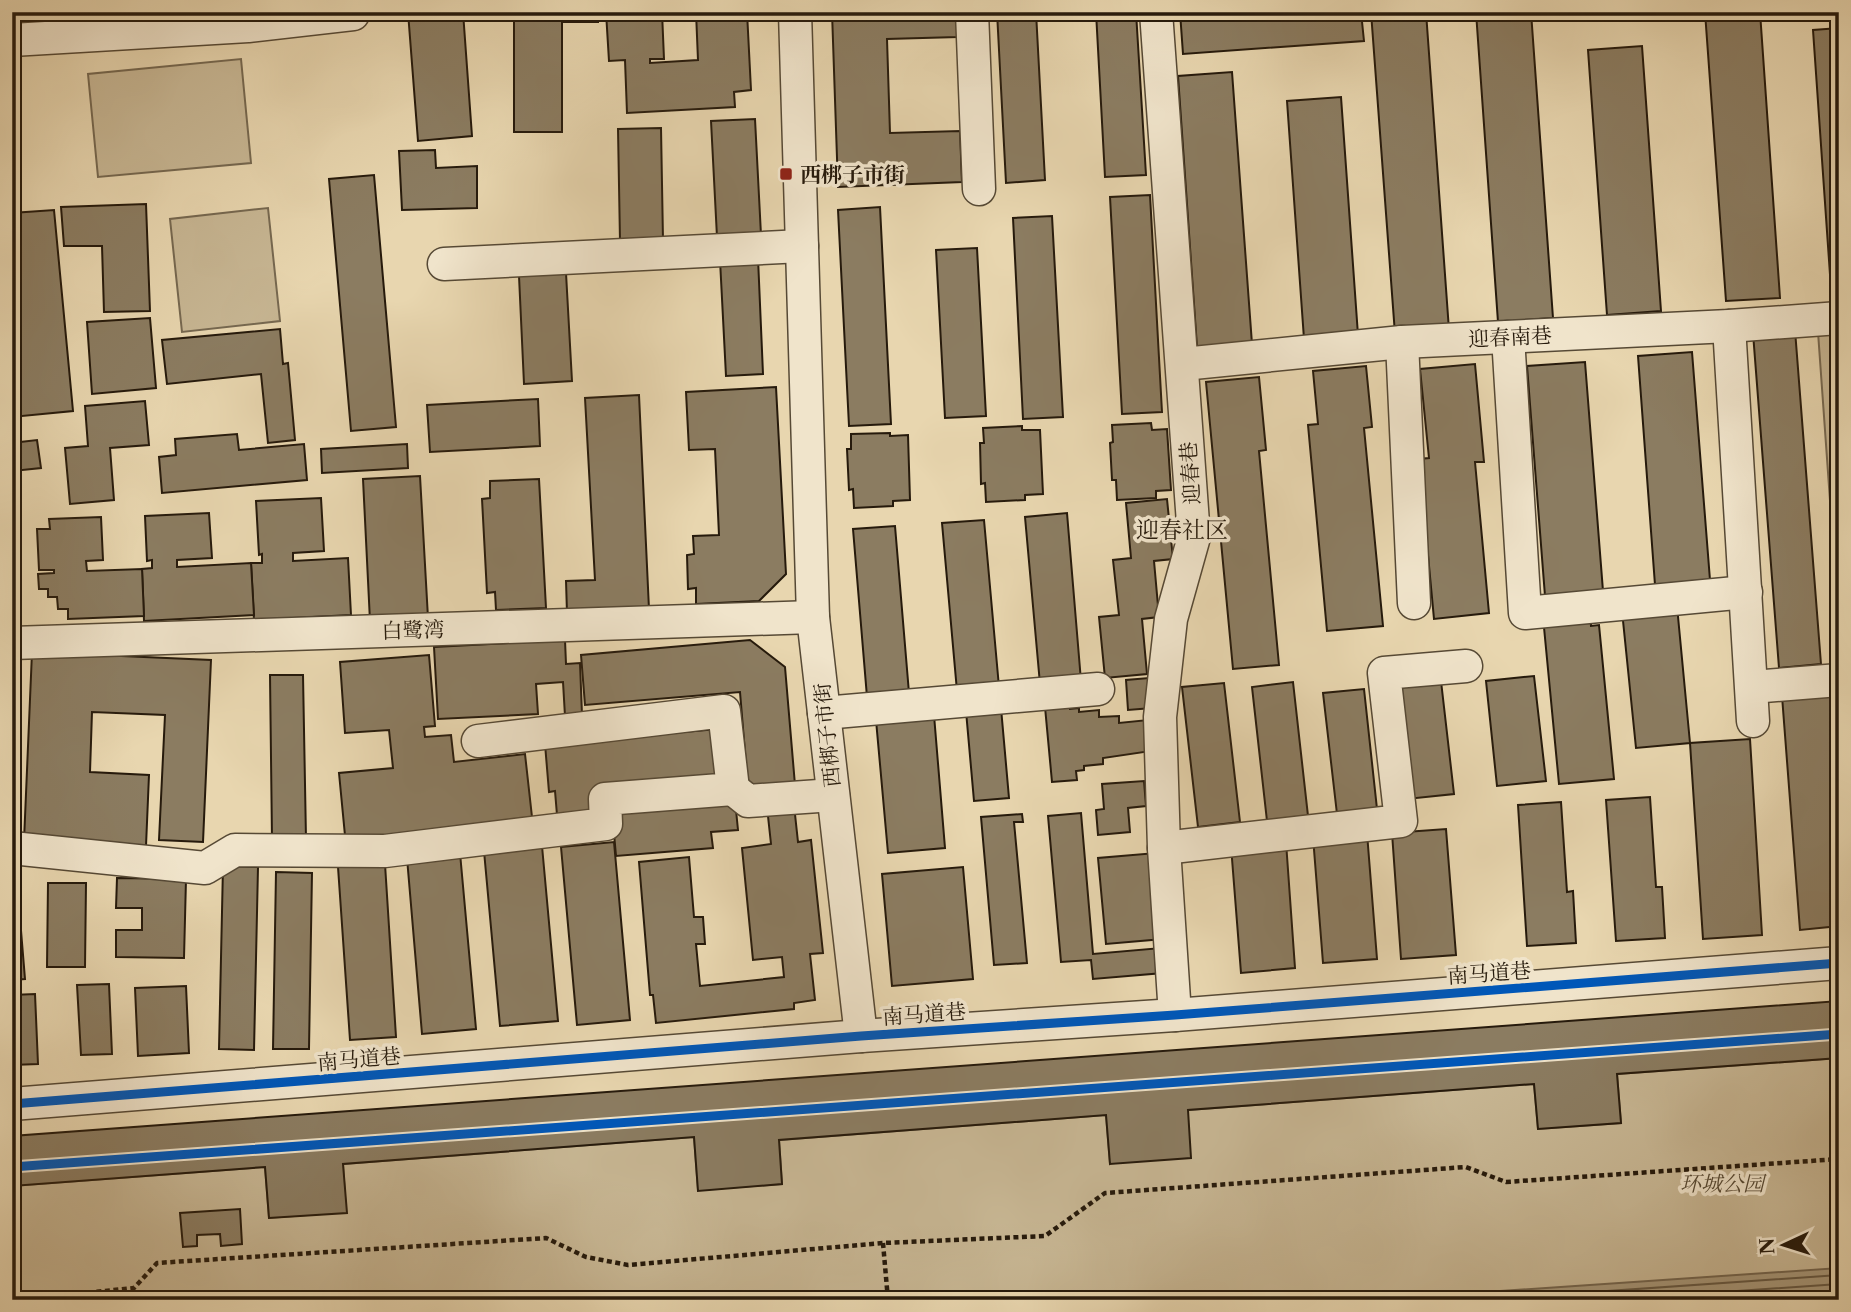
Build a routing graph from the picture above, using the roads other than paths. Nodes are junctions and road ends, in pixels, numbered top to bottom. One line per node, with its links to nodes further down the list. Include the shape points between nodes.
1 (353, 12): 5 (street, via 247,26)
2 (795, 12): 7 (street, 西梆子市街)
3 (972, 12): 6 (street)
4 (1156, 12): 13 (street, 迎春巷)
5 (12, 40)
6 (979, 189)
7 (802, 246): 8 (street); 16 (street, 西梆子市街)
8 (444, 264)
9 (1839, 318): 10 (street, 迎春南巷)
10 (1729, 326): 11 (street, 迎春南巷); 14 (street)
11 (1508, 337): 12 (street, 迎春南巷); 14 (street, via 1525,613)
12 (1402, 342): 13 (street, 迎春南巷); 15 (street)
13 (1182, 364): 28 (street, 迎春巷, via 1194,537 1171,619 1160,717)
14 (1746, 592): 20 (street)
15 (1414, 603)
16 (813, 617): 17 (street, 白鹭湾); 22 (street, 西梆子市街)
17 (12, 643)
18 (1466, 666): 28 (street, via 1384,673 1401,821)
19 (1839, 680): 20 (street)
20 (1752, 687): 23 (street)
21 (1098, 689): 22 (street)
22 (824, 713): 26 (street, 西梆子市街)
23 (1754, 721)
24 (478, 741): 25 (street, via 724,711)
25 (733, 789): 26 (street, via 748,801); 27 (street, via 605,799 606,824 384,851 235,850 205,868)
26 (834, 795): 31 (street, 西梆子市街)
27 (12, 848)
28 (1164, 848): 30 (street, 迎春巷)
29 (1839, 963): 30 (street, 南马道巷)
30 (1175, 1015): 31 (street, 南马道巷)
31 (861, 1036): 32 (street, 南马道巷)
32 (12, 1104)

